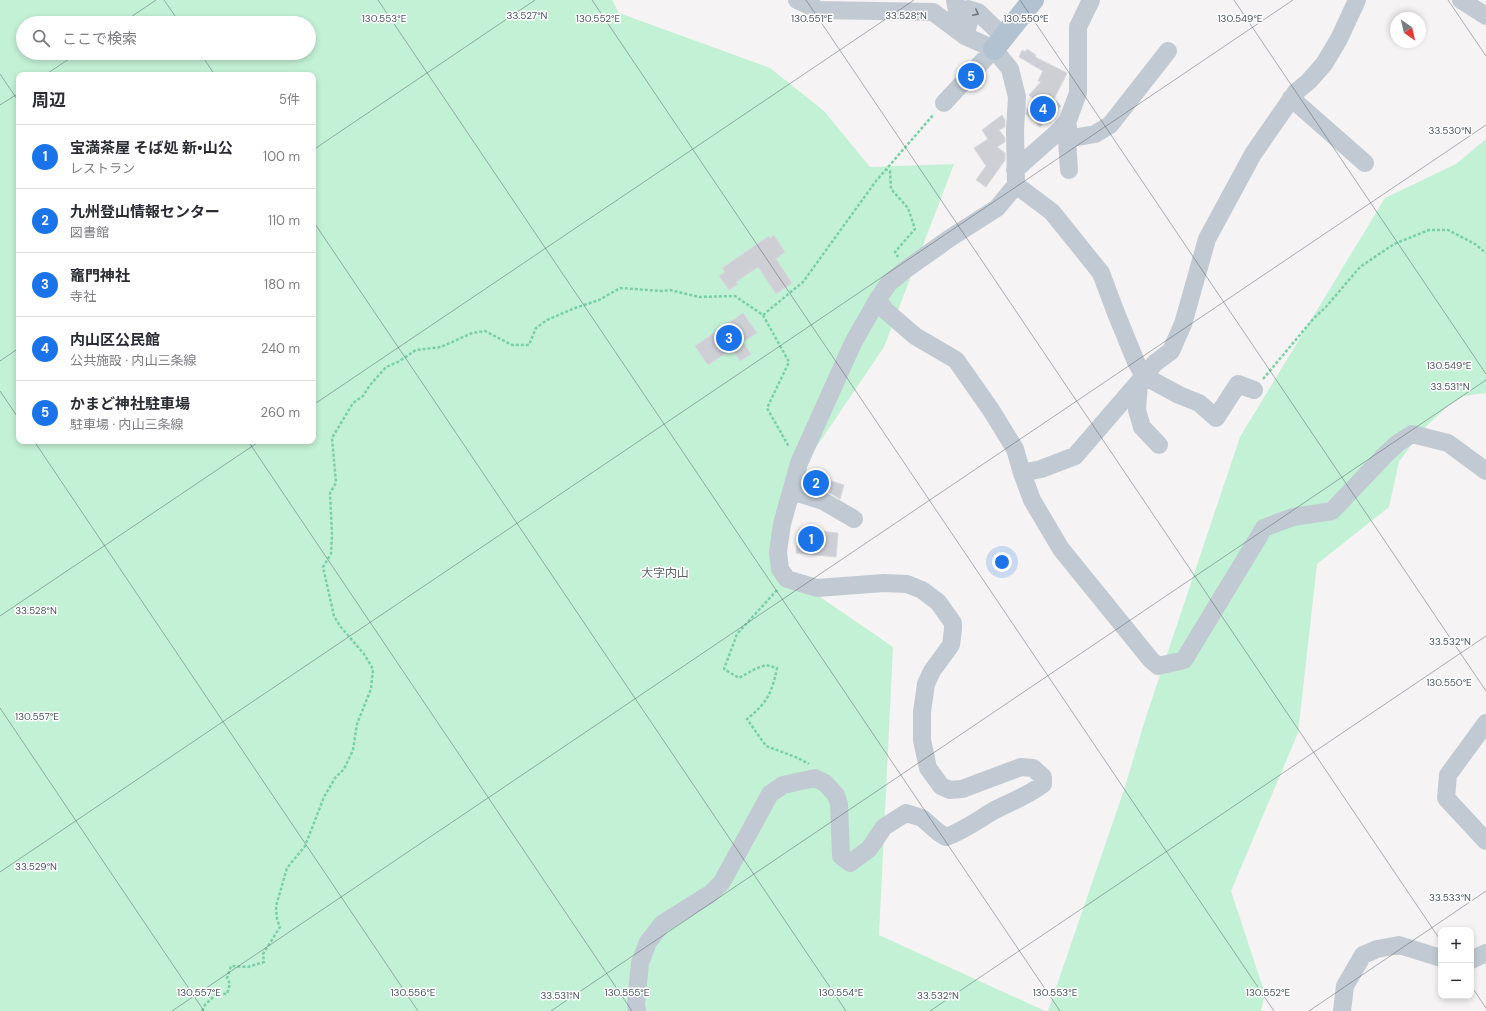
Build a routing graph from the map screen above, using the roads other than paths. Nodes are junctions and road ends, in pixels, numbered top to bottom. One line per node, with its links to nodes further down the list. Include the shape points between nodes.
1 (797, 0): 8 (street, via 819,10 933,12)
2 (954, 0): 8 (street)
3 (1033, 0): 9 (main road)
4 (1091, 0): 13 (street, via 1078,27 1078,93)
5 (1357, 0): 11 (street, via 1324,64)
6 (1461, 0): 7 (street)
7 (1486, 16)
8 (963, 34): 9 (street); 9 (street, one-way to 9, via 969,22 968,9 978,12)
9 (998, 42): 12 (street); 17 (street, via 1010,69 1017,97)
10 (1168, 51): 14 (street, via 1110,125 1095,134)
11 (1292, 98): 15 (street); 19 (street, via 1252,154 1207,239 1183,324 1171,351 1155,363)
12 (944, 103)
13 (1068, 120): 14 (street); 17 (street)
14 (1067, 139): 16 (street)
15 (1365, 163)
16 (1069, 170)
17 (1015, 178): 18 (street, via 997,208 905,270 889,283); 19 (street, via 1052,212 1101,273)
18 (878, 299): 23 (street, via 885,310 915,336 956,360 1016,449); 24 (street, via 853,343 798,463)
19 (1141, 379): 20 (street, via 1199,403 1216,418 1238,384); 21 (street, via 1137,410 1142,427); 23 (street, via 1075,456 1041,469)
20 (1254, 390)
21 (1159, 445)
22 (1486, 471): 23 (street, via 1448,443 1412,434 1386,454 1332,511 1293,517 1264,528 1184,660 1158,666 1061,549 1032,500)
23 (1022, 472)
24 (791, 491): 25 (street, via 823,501); 31 (street, via 778,552 780,569 787,579 817,588 884,582 907,584 922,590 938,602 953,623 951,645 926,684 922,712 922,740 928,768 941,786 950,790 962,789 1021,766 1033,768 1043,776 1043,784 946,837 922,818 906,813 884,827 869,849 850,863 841,856 839,804 836,795 825,783 815,778 783,785 770,794 722,882 710,894 662,924 648,942 640,963)
25 (854, 519)
26 (1486, 723): 27 (street, via 1448,775 1446,798)
27 (1486, 840)
28 (1486, 953): 30 (street)
29 (1438, 957): 32 (street, via 1399,945 1377,949 1363,955 1345,986)
30 (1474, 959)
31 (637, 1011)
32 (1342, 1011)

